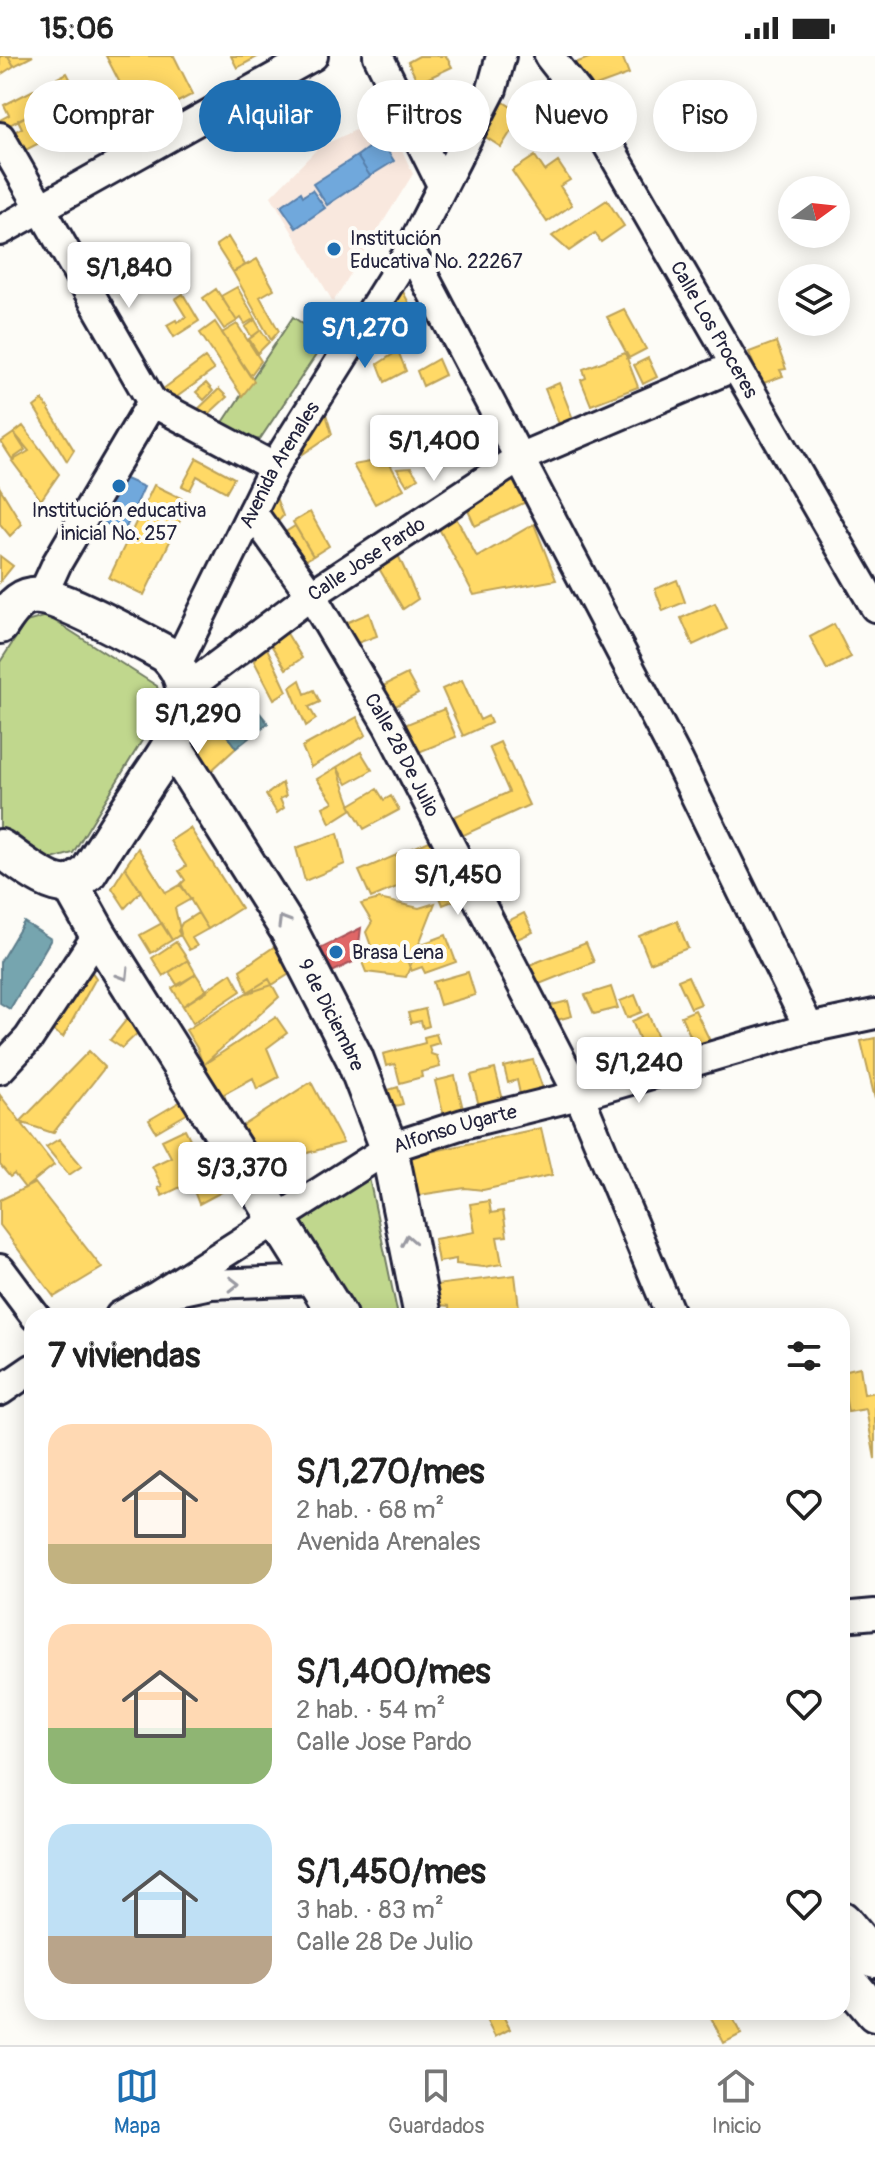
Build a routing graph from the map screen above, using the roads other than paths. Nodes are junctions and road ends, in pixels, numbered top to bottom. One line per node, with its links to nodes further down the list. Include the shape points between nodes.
1 (313, 56): 7 (street)
2 (378, 56): 6 (street)
3 (501, 56): 6 (street, Avenida Arenales, via 492,89)
4 (549, 56): 10 (street, Calle Los Proceres, via 578,93)
5 (0, 137): 7 (street)
6 (442, 185): 9 (street, Avenida Arenales)
7 (40, 210): 8 (street); 11 (street)
8 (0, 231)
9 (410, 250): 12 (street); 13 (street, Avenida Arenales)
10 (735, 366): 12 (street, Calle Jose Pardo); 17 (street, Calle Los Proceres)
11 (152, 402): 13 (street); 16 (street)
12 (519, 458): 15 (street, Calle Jose Pardo); 25 (street, via 678,760)
13 (274, 467): 14 (street, Avenida Arenales)
14 (252, 512): 15 (street, Calle 28 De Julio); 19 (street, Avenida Arenales)
15 (311, 595): 19 (street, Calle Jose Pardo); 27 (street, Calle 28 De Julio, via 388,725)
16 (42, 596): 18 (main road, via 22,600); 19 (main road, via 166,654)
17 (875, 607)
18 (0, 625)
19 (181, 677): 20 (main road, via 185,705)
20 (171, 743): 22 (main road, via 88,873); 28 (main road, 9 de Diciembre, one-way to 20, via 354,1057 288,929)
21 (0, 848): 22 (main road, via 47,880)
22 (70, 884): 23 (main road)
23 (98, 934): 26 (street, via 29,1038); 29 (main road, one-way to 29)
24 (875, 1014): 25 (street, Alfonso Ugarte)
25 (809, 1028): 27 (street, Alfonso Ugarte)
26 (0, 1069)
27 (579, 1095): 28 (street, Alfonso Ugarte); 37 (street, Calle 28 De Julio)
28 (389, 1148): 29 (street, Alfonso Ugarte); 36 (main road, 9 de Diciembre, one-way to 28)
29 (278, 1218): 31 (main road); 32 (street, Alfonso Ugarte)
30 (0, 1269): 33 (street)
31 (316, 1280): 32 (street, one-way to 31, via 211,1284); 35 (main road)
32 (157, 1296): 34 (street, Alfonso Ugarte)
33 (29, 1308)
34 (135, 1308)
35 (333, 1308)
36 (421, 1308)
37 (668, 1308)
38 (24, 1374): 39 (street)
39 (0, 1391)
40 (875, 1614): 41 (street)
41 (850, 1616)
42 (850, 1929): 43 (main road)
43 (875, 1959)
44 (850, 1983): 45 (main road)
45 (875, 2013)

